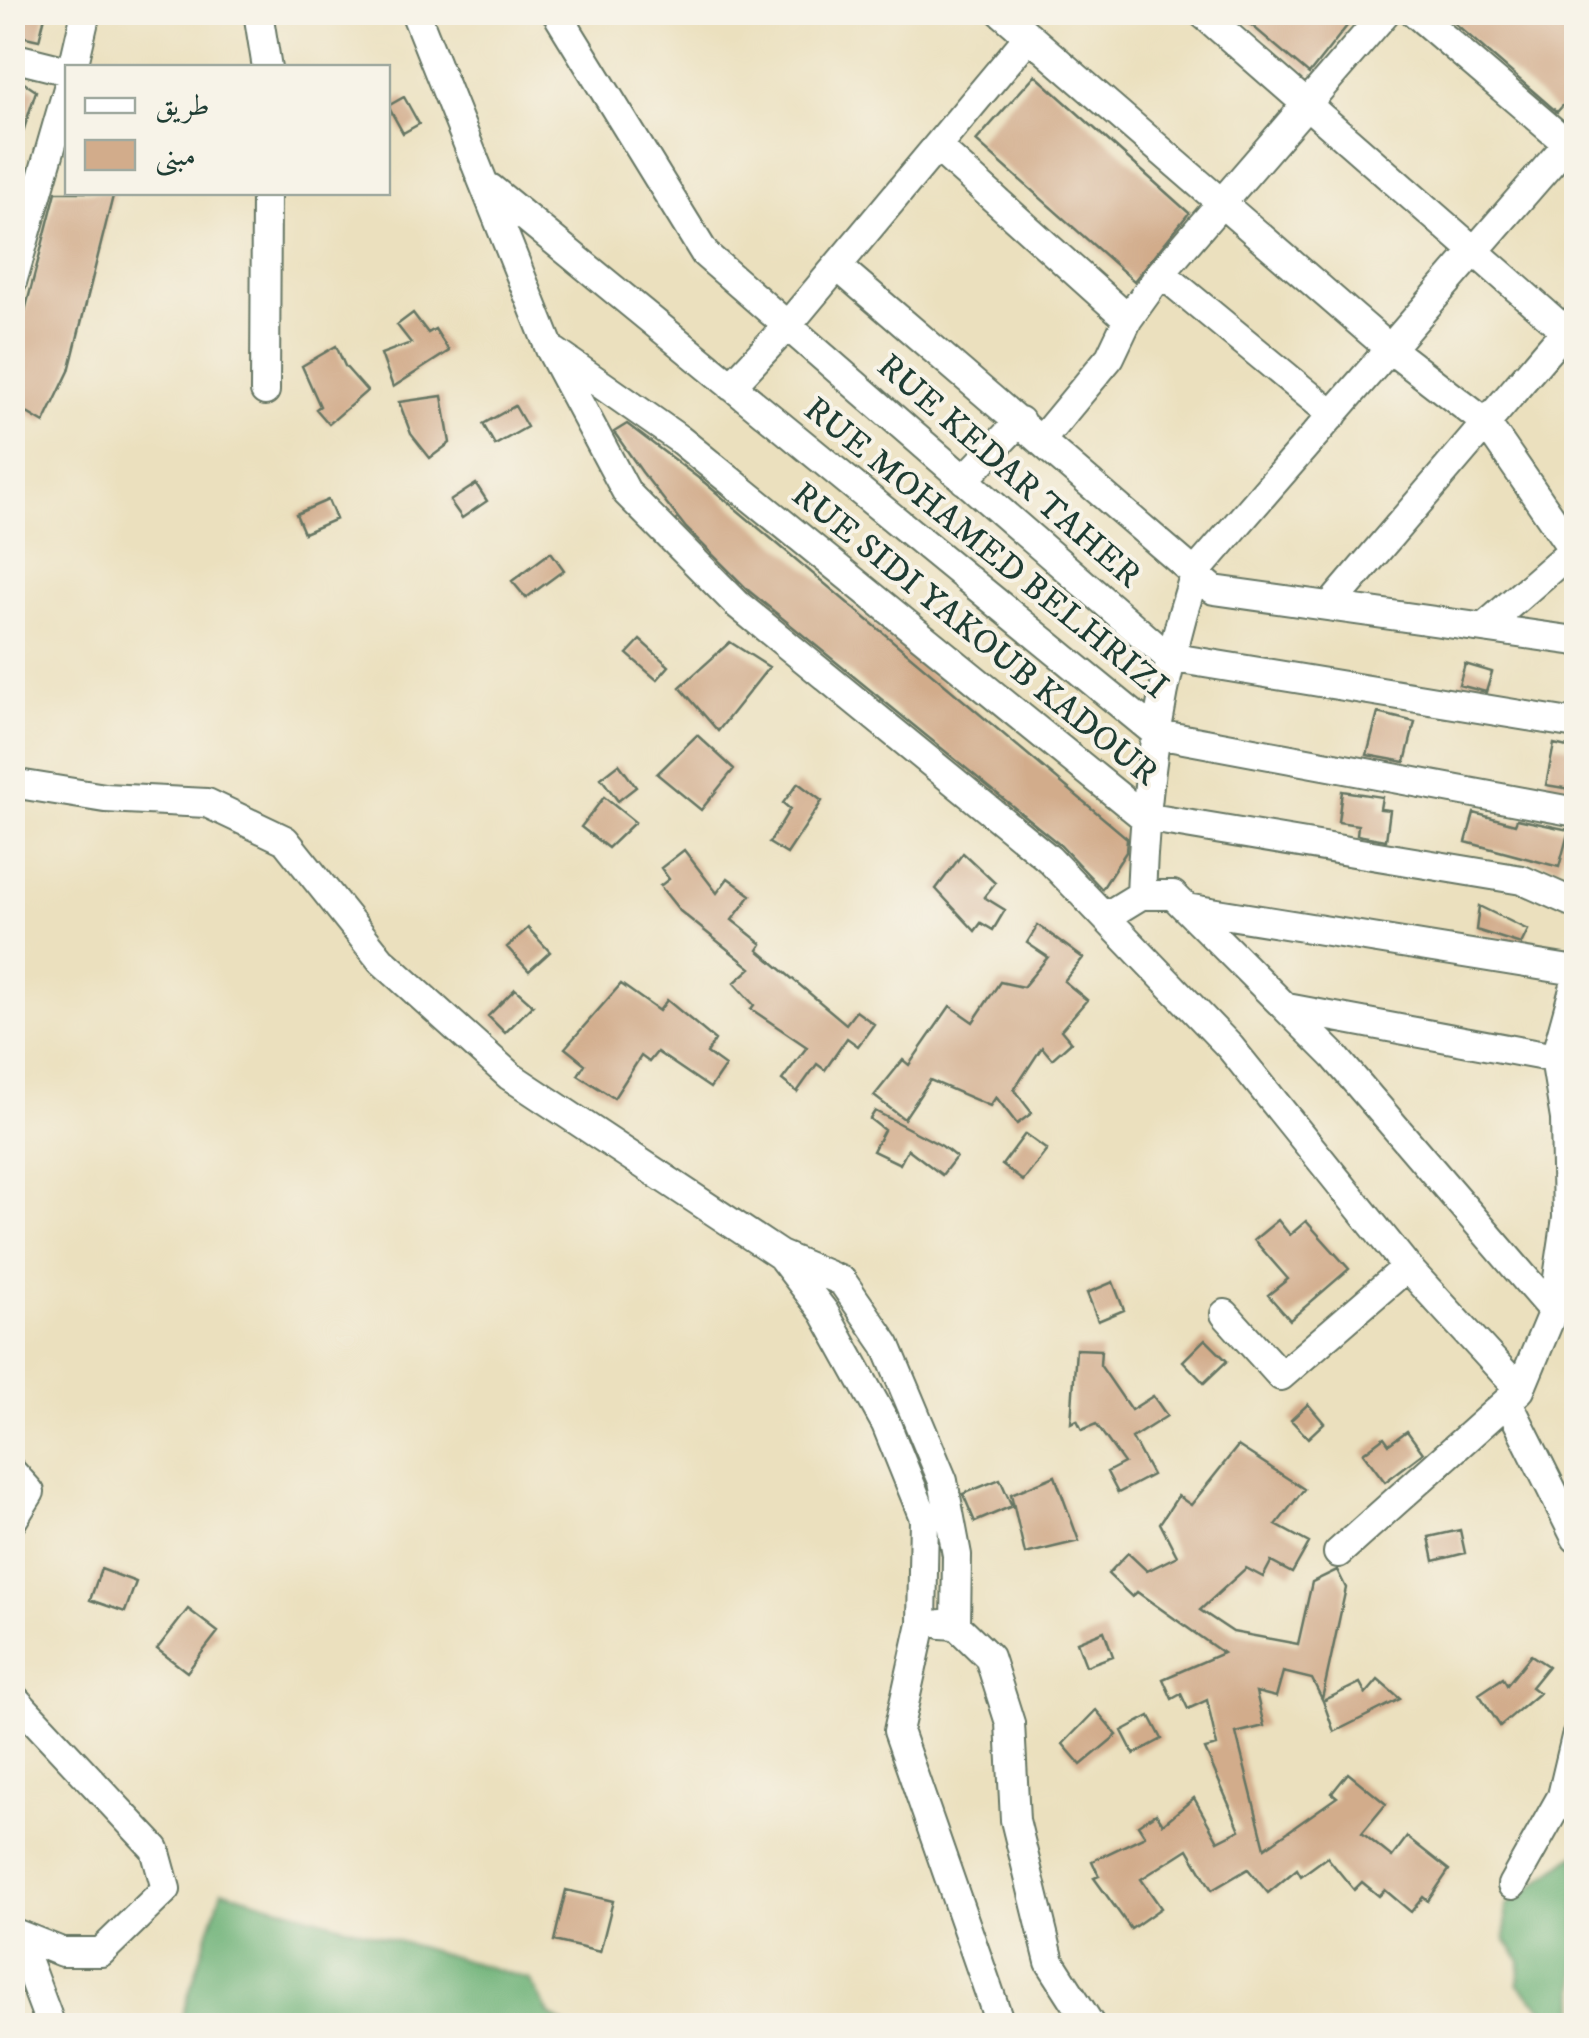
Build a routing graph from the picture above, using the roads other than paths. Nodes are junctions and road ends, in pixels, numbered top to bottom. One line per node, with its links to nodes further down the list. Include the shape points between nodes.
1 (86, 12): 11 (street)
2 (258, 12): 12 (street)
3 (415, 12): 18 (street)
4 (556, 12): 26 (street, RUE KEDAR TAHER, via 705,254)
5 (1002, 12): 9 (street)
6 (1201, 12): 15 (street)
7 (1386, 12): 15 (street)
8 (1414, 12): 16 (street)
9 (1029, 36): 17 (street); 20 (street)
10 (12, 58): 13 (street)
11 (71, 65)
12 (266, 65)
13 (65, 69)
14 (65, 98): 24 (street)
15 (1309, 106): 20 (street); 21 (street)
16 (1574, 143): 21 (street)
17 (937, 146): 22 (street); 25 (street)
18 (486, 185): 28 (street); 30 (street, RUE MOHAMED BELHRIZI)
19 (266, 195): 31 (street)
20 (1222, 205): 23 (street); 29 (street)
21 (1476, 250): 27 (street); 29 (street)
22 (837, 266): 26 (street); 33 (street)
23 (1161, 274): 25 (street); 32 (street)
24 (12, 282)
25 (1128, 320): 35 (street, via 1110,357)
26 (787, 326): 30 (street); 36 (street, RUE KEDAR TAHER)
27 (1573, 329): 34 (street)
28 (550, 349): 47 (street, RUE SIDI YAKOUB KADOUR, via 679,440); 51 (street, via 627,493 737,604 1049,859)
29 (1390, 349): 32 (street); 34 (street)
30 (731, 386): 44 (street, RUE MOHAMED BELHRIZI)
31 (265, 391)
32 (1333, 415): 38 (street)
33 (1020, 420): 35 (street); 36 (street)
34 (1486, 423): 37 (street); 39 (street)
35 (1042, 439): 38 (street)
36 (964, 480): 42 (street, RUE KEDAR TAHER)
37 (1576, 550): 40 (street)
38 (1195, 573): 39 (street, via 1214,590); 42 (street)
39 (1330, 606): 40 (street)
40 (1483, 628): 41 (street)
41 (1576, 641)
42 (1168, 658): 43 (street); 44 (street)
43 (1576, 724)
44 (1157, 734): 46 (street, RUE MOHAMED BELHRIZI); 47 (street)
45 (12, 783): 56 (street, via 105,798 206,803 286,840 381,960 510,1076)
46 (1576, 812)
47 (1144, 818): 48 (street); 49 (street, RUE SIDI YAKOUB KADOUR, via 1522,880)
48 (1141, 895): 50 (street, via 1173,895); 51 (street)
49 (1576, 904)
50 (1186, 908): 52 (street); 54 (street)
51 (1105, 917): 57 (street, via 1230,1046)
52 (1576, 971)
53 (1576, 982): 55 (street)
54 (1286, 1008): 55 (street); 58 (street)
55 (1555, 1058): 58 (street, via 1565,1120 1567,1218)
56 (780, 1255): 65 (street, via 824,1312 886,1424 924,1518); 66 (street, via 842,1281 886,1345 943,1481 957,1555)
57 (1407, 1267): 59 (street, via 1281,1376); 60 (street)
58 (1553, 1311): 60 (street)
59 (1225, 1314)
60 (1506, 1404): 63 (street); 64 (street)
61 (12, 1472): 62 (street, via 30,1492)
62 (12, 1521)
63 (1576, 1538)
64 (1338, 1553)
65 (922, 1623): 66 (street); 72 (street, via 898,1730)
66 (956, 1625): 73 (street, via 989,1657 1010,1723 1015,1820 1050,1962)
67 (12, 1696): 70 (street, via 155,1849 166,1890 101,1952 62,1952)
68 (1576, 1736): 69 (street, via 1562,1796)
69 (1512, 1885)
70 (15, 1934): 71 (street)
71 (50, 2026)
72 (1001, 2026)
73 (1091, 2026)

